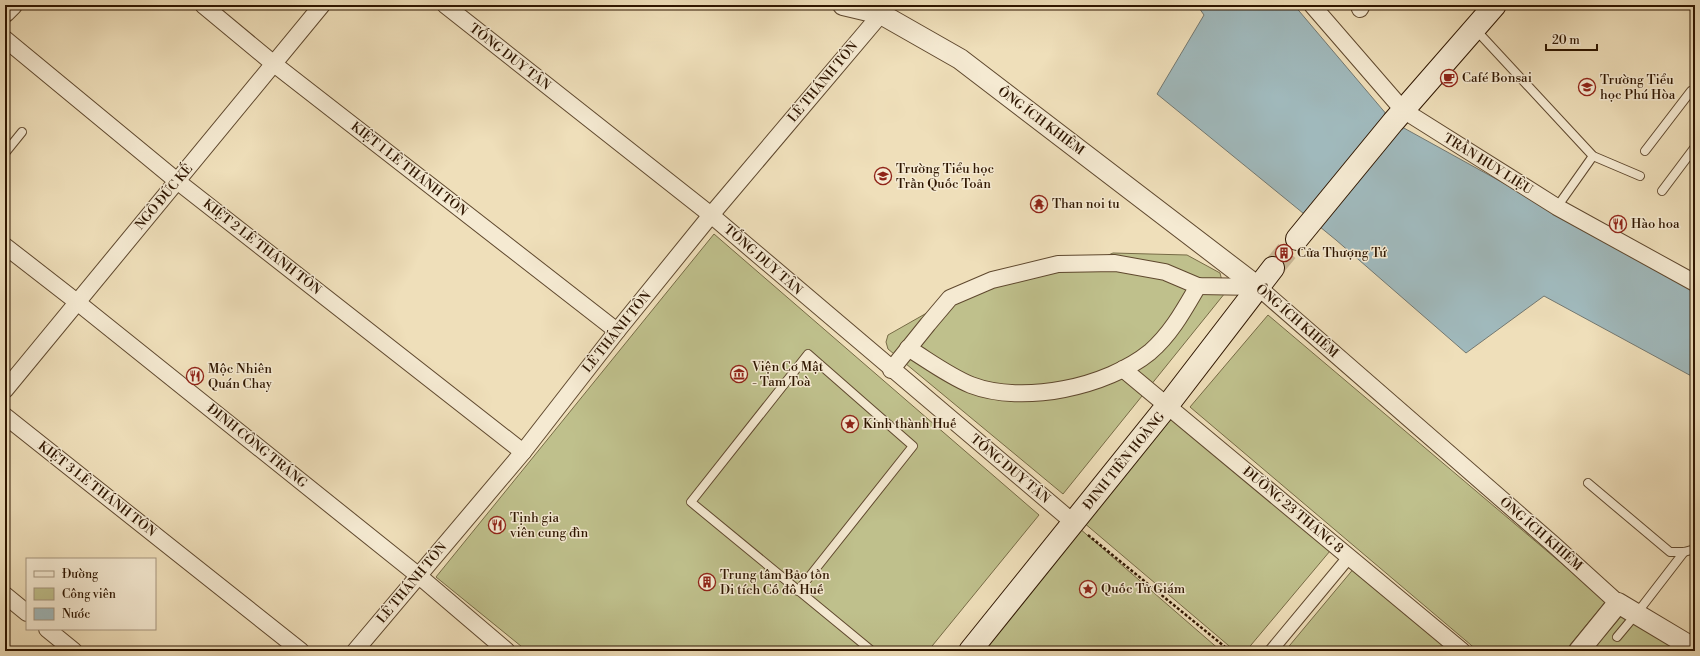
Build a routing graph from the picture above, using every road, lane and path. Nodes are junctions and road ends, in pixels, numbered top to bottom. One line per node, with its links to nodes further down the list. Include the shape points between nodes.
1 (12, 5): 8 (street)
2 (202, 5): 12 (street, KIỆT 1 LÊ THÁNH TÔN)
3 (322, 5): 12 (street, NGÔ ĐỨC KẾ)
4 (445, 5): 24 (street, TỐNG DUY TÂN)
5 (843, 5): 9 (street, ÔNG ÍCH KHIÊM)
6 (1312, 5): 14 (street, TRẦN HUY LIỆU)
7 (1495, 5): 10 (main road)
8 (5, 12)
9 (881, 14): 24 (street, LÊ THÁNH TÔN); 30 (street, ÔNG ÍCH KHIÊM, via 960,59)
10 (1475, 29): 14 (main road); 19 (lane)
11 (5, 39): 21 (street, KIỆT 2 LÊ THÁNH TÔN)
12 (274, 64): 21 (street, NGÔ ĐỨC KẾ); 32 (street, KIỆT 1 LÊ THÁNH TÔN)
13 (1695, 95): 17 (lane, via 1691,91)
14 (1398, 116): 23 (street, TRẦN HUY LIỆU); 25 (main road)
15 (22, 132): 18 (lane)
16 (1695, 147): 22 (lane)
17 (1645, 151)
18 (5, 153)
19 (1593, 156): 20 (lane); 23 (lane)
20 (1640, 176)
21 (177, 181): 31 (street, NGÔ ĐỨC KẾ); 39 (street, KIỆT 2 LÊ THÁNH TÔN)
22 (1662, 191)
23 (1557, 207): 28 (street, TRẦN HUY LIỆU)
24 (711, 215): 32 (street, LÊ THÁNH TÔN); 35 (street, TỐNG DUY TÂN)
25 (1297, 239)
26 (5, 246): 31 (street, ĐINH CÔNG TRÁNG)
27 (1273, 268): 30 (main road, ĐINH TIÊN HOÀNG)
28 (1695, 283)
29 (1198, 286): 30 (street); 33 (street, via 1165,272 1115,263 1058,264 992,280 950,298); 34 (street, via 1168,334 1150,352)
30 (1258, 287): 37 (main road, ĐINH TIÊN HOÀNG); 48 (street, ÔNG ÍCH KHIÊM)
31 (77, 302): 36 (street, NGÔ ĐỨC KẾ); 45 (street, ĐINH CÔNG TRÁNG)
32 (617, 331): 39 (street, LÊ THÁNH TÔN)
33 (908, 348): 34 (street, via 956,378 997,392 1041,392 1076,387); 35 (street)
34 (1123, 369): 37 (street, ĐƯỜNG 23 THÁNG 8)
35 (891, 370): 41 (street, TỐNG DUY TÂN)
36 (5, 390)
37 (1167, 406): 41 (main road, ĐINH TIÊN HOÀNG); 44 (street, ĐƯỜNG 23 THÁNG 8)
38 (5, 416): 55 (street, KIỆT 3 LÊ THÁNH TÔN)
39 (522, 452): 45 (street, LÊ THÁNH TÔN)
40 (1588, 483): 43 (lane, via 1670,552)
41 (1074, 523): 59 (main road, ĐINH TIÊN HOÀNG); 60 (path)
42 (1695, 549): 43 (lane)
43 (1684, 552): 50 (lane)
44 (1348, 557): 61 (street); 62 (street, ĐƯỜNG 23 THÁNG 8)
45 (419, 576): 56 (street, LÊ THÁNH TÔN); 57 (street, ĐINH CÔNG TRÁNG)
46 (798, 590): 46 (lane, via 913,446 808,354 691,502); 58 (lane)
47 (5, 595): 49 (street)
48 (1618, 603): 50 (street, ÔNG ÍCH KHIÊM); 63 (street)
49 (26, 612)
50 (1637, 613): 52 (lane); 53 (street, ÔNG ÍCH KHIÊM)
51 (48, 630): 54 (street)
52 (1616, 637)
53 (1695, 649)
54 (74, 651)
55 (301, 651)
56 (354, 651)
57 (507, 651)
58 (872, 651)
59 (970, 651)
60 (1230, 651)
61 (1271, 651)
62 (1462, 651)
63 (1580, 651)

